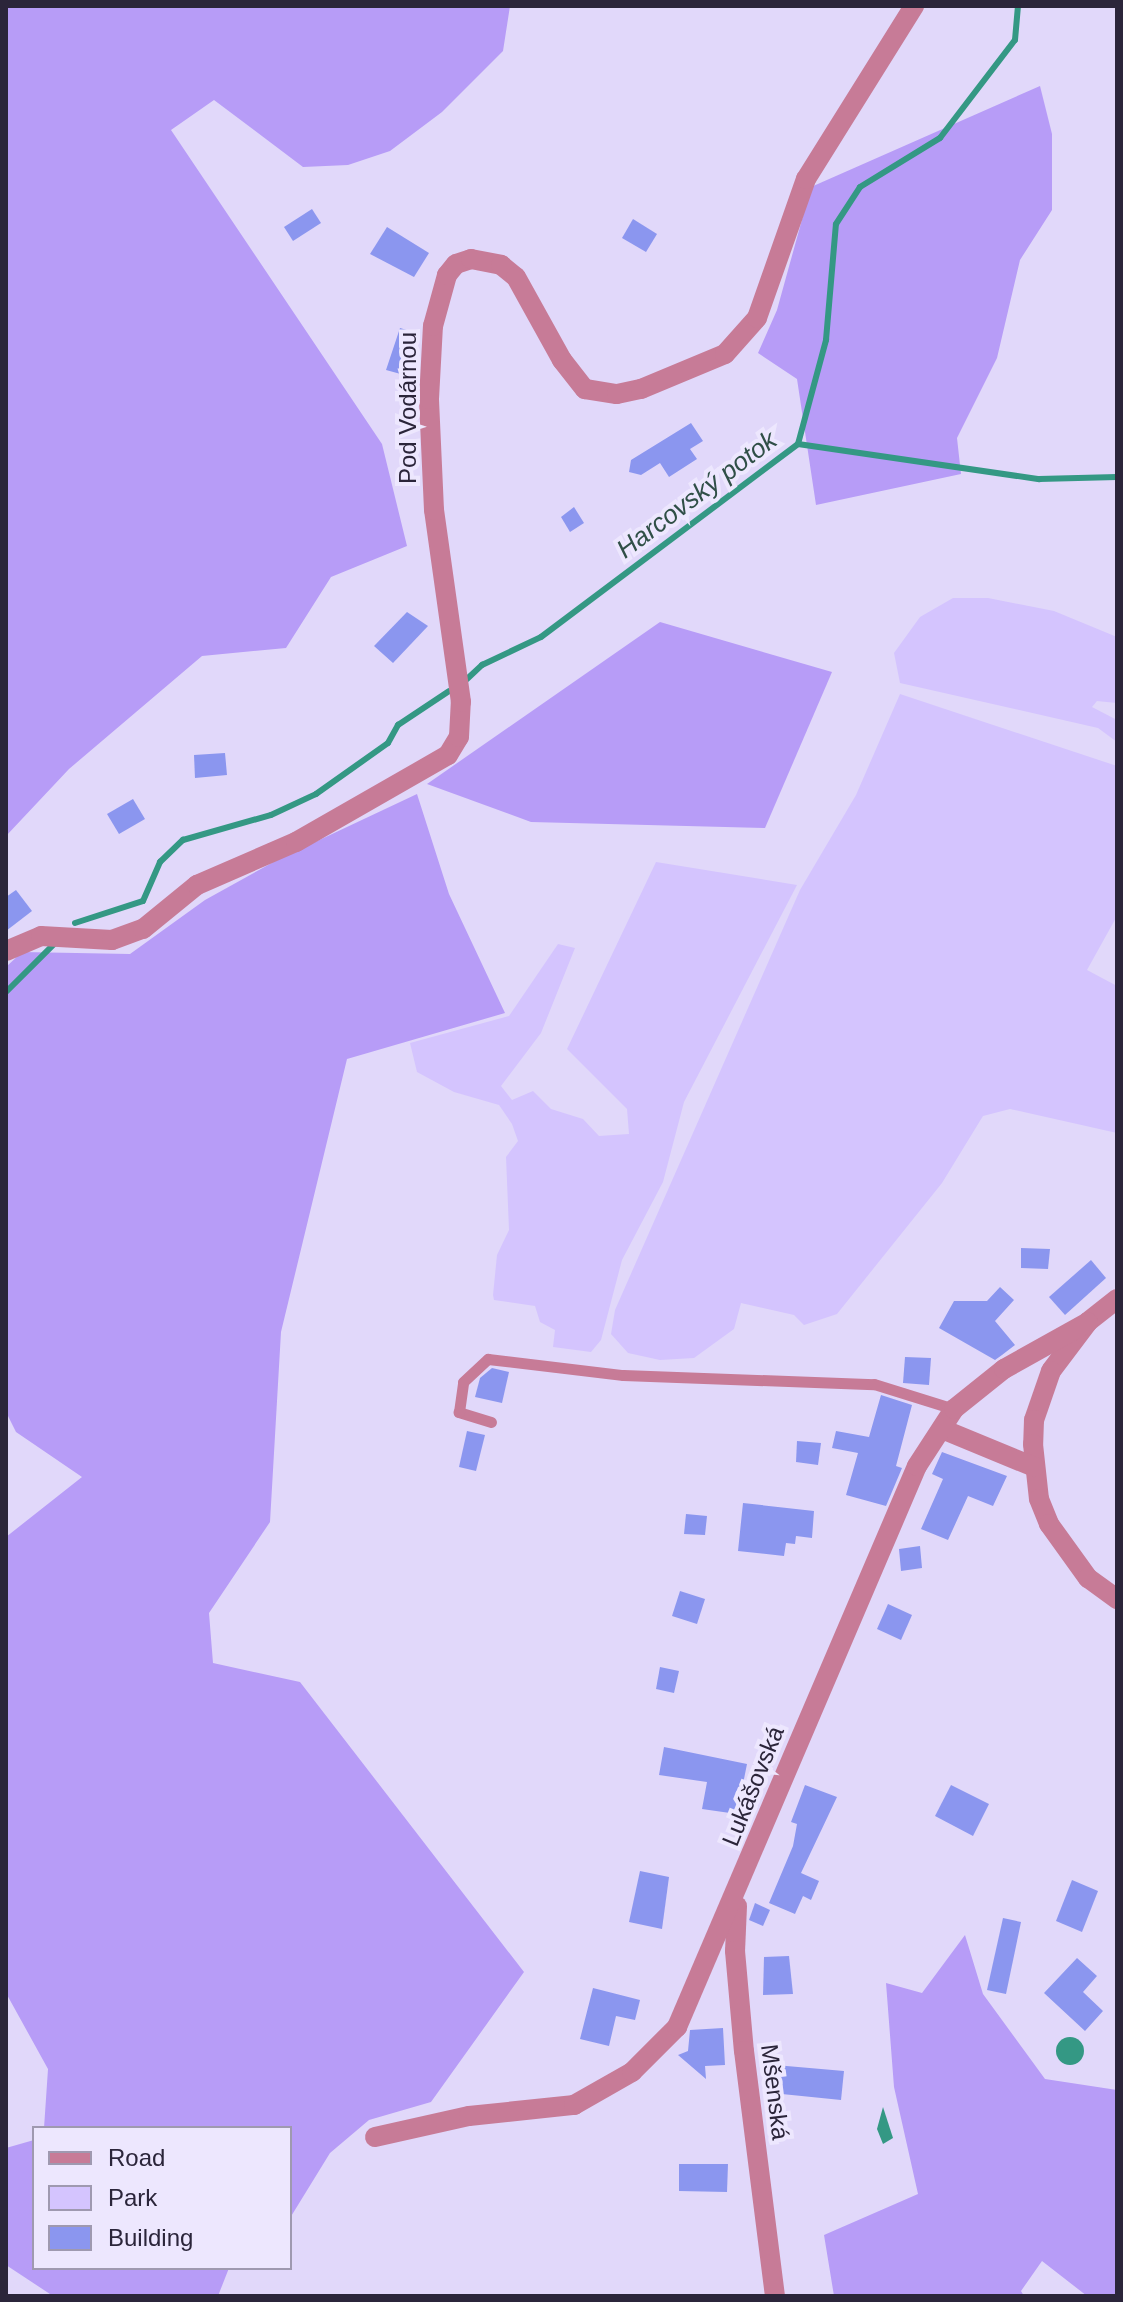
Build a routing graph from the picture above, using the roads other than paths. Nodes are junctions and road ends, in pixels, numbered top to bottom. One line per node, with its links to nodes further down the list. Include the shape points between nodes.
1 (914, 6): 2 (street, Pod Vodárnou, via 806,179 757,318 725,354 641,389 617,394 585,389 562,360 516,277 501,265 471,259 456,264 447,275 433,326 429,399 434,510 461,702 459,737 448,755 296,842 197,885 143,929 112,940 41,936)
2 (6, 951)
3 (1117, 1299): 4 (street)
4 (1088, 1322): 5 (street, Lukášovská, via 1004,1369); 8 (street, via 1064,1350 1043,1391 1034,1420)
5 (954, 1409): 6 (lane, via 874,1384 623,1375 488,1359 463,1382 459,1412); 7 (street, Lukášovská)
6 (491, 1422)
7 (942, 1429): 8 (street); 10 (street, Lukášovská, via 917,1466 824,1677)
8 (1034, 1467): 9 (street, via 1039,1499 1063,1548 1088,1578)
9 (1117, 1599)
10 (738, 1894): 11 (street, Lukášovská, via 677,2027 632,2072 574,2105 469,2116); 12 (street, Mšenská, via 735,1951 744,2051)
11 (375, 2137)
12 (775, 2296)

